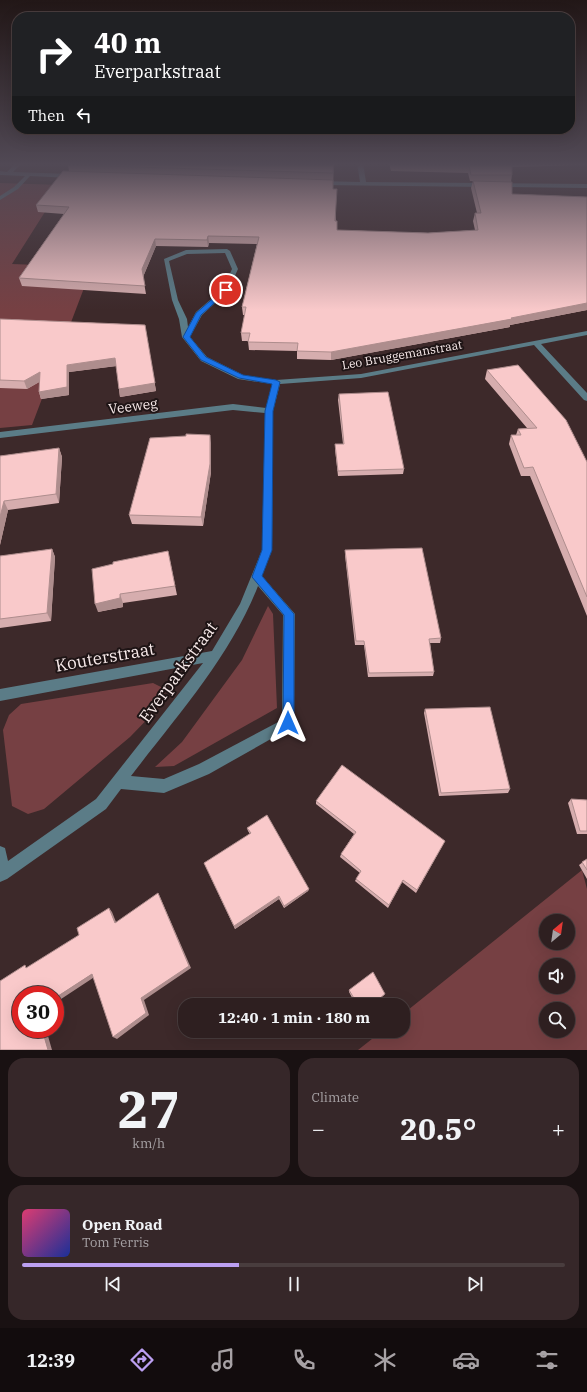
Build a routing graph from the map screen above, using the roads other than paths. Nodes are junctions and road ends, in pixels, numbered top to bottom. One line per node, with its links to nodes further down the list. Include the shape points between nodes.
1 (587, 332): 3 (street, Leo Bruggemanstraat)
2 (186, 337): 2 (street, Leo Bruggemanstraat, via 198,314 226,290 235,269 227,251 186,252 166,260); 4 (street, Leo Bruggemanstraat, via 204,359 241,377)
3 (536, 343): 4 (street, Leo Bruggemanstraat, via 361,376); 5 (street)
4 (276, 382): 6 (street, Everparkstraat)
5 (587, 398)
6 (269, 411): 7 (street, Veeweg, via 233,407); 8 (street, Everparkstraat, via 267,550)
7 (0, 435)
8 (257, 577): 9 (street, Everparkstraat, via 245,606); 11 (street, via 289,614 288,723 204,769 164,786)
9 (216, 655): 10 (street, Kouterstraat); 11 (street, Everparkstraat)
10 (0, 695)
11 (117, 782): 13 (street, Everparkstraat, via 101,804)
12 (0, 853): 13 (street)
13 (1, 875)

